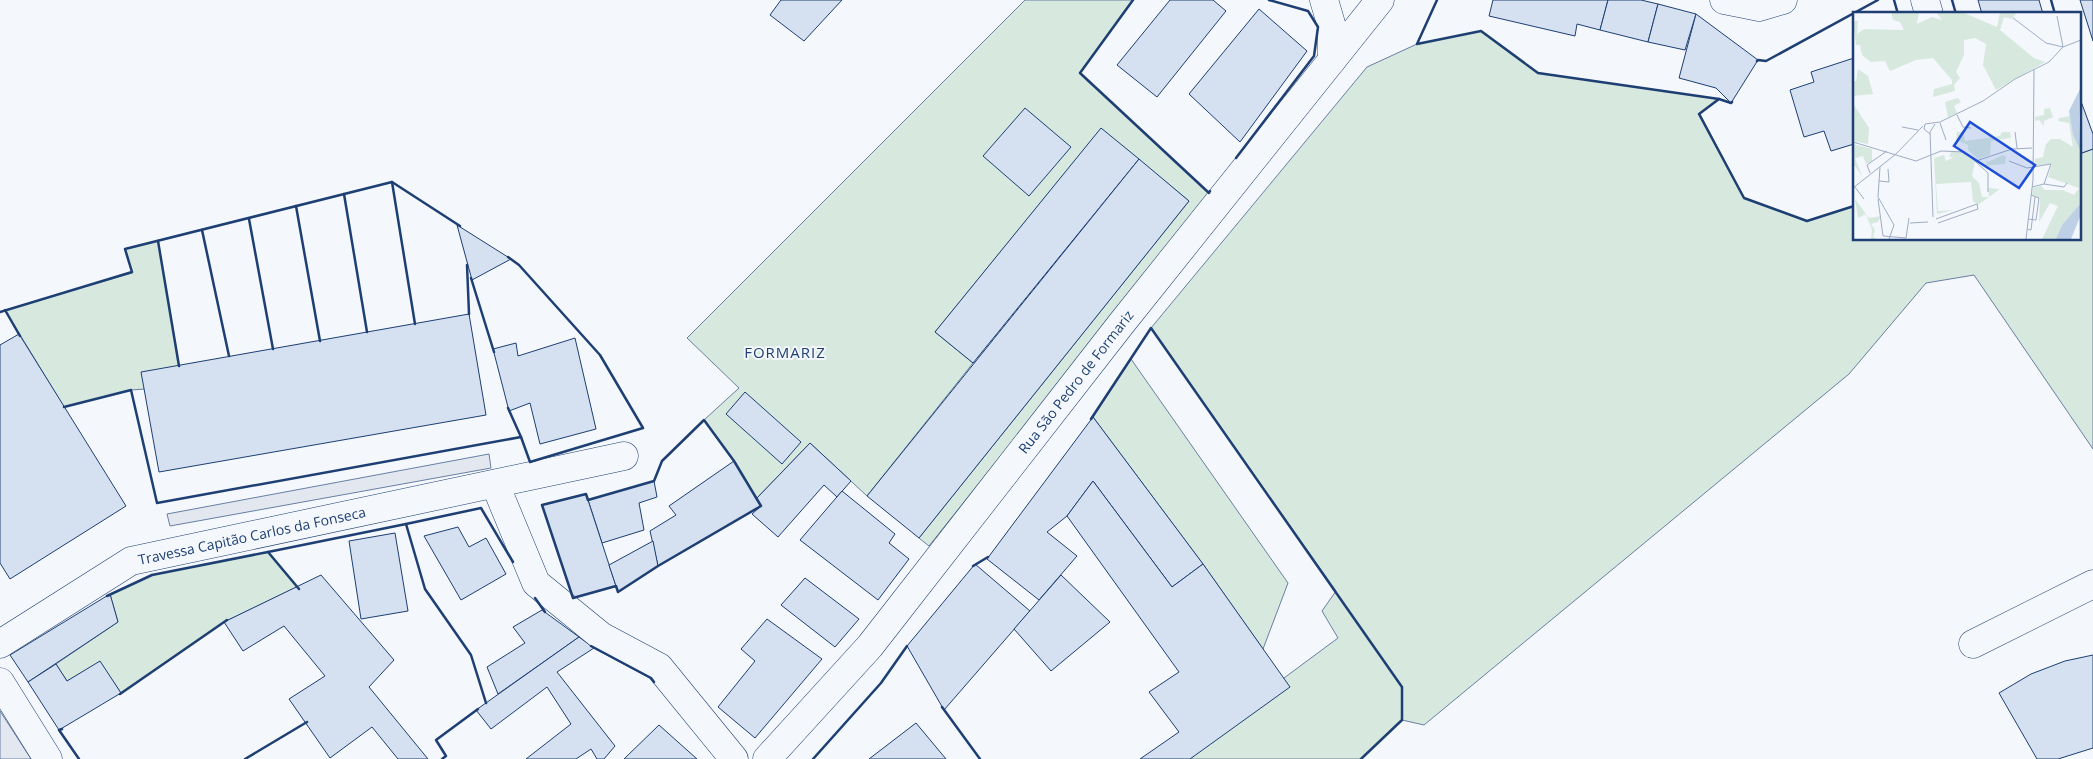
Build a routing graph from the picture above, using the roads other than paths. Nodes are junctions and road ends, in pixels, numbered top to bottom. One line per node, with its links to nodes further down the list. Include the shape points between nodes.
1 (1324, 0): 5 (street, via 1332,27)
2 (1380, 0): 5 (street, Rua São Pedro de Formariz)
3 (1724, 0): 4 (street, via 1759,7)
4 (1782, 0)
5 (1332, 60): 14 (street, Rua São Pedro de Formariz, via 870,646)
6 (624, 456): 7 (street, Travessa Capitão Carlos da Fonseca)
7 (495, 484): 9 (street, Travessa Capitão Carlos da Fonseca, via 131,561); 13 (street, via 536,583 601,636 659,667)
8 (2093, 584): 10 (street)
9 (0, 644)
10 (1973, 644)
11 (0, 682): 12 (street)
12 (48, 759)
13 (734, 759)
14 (767, 759)

